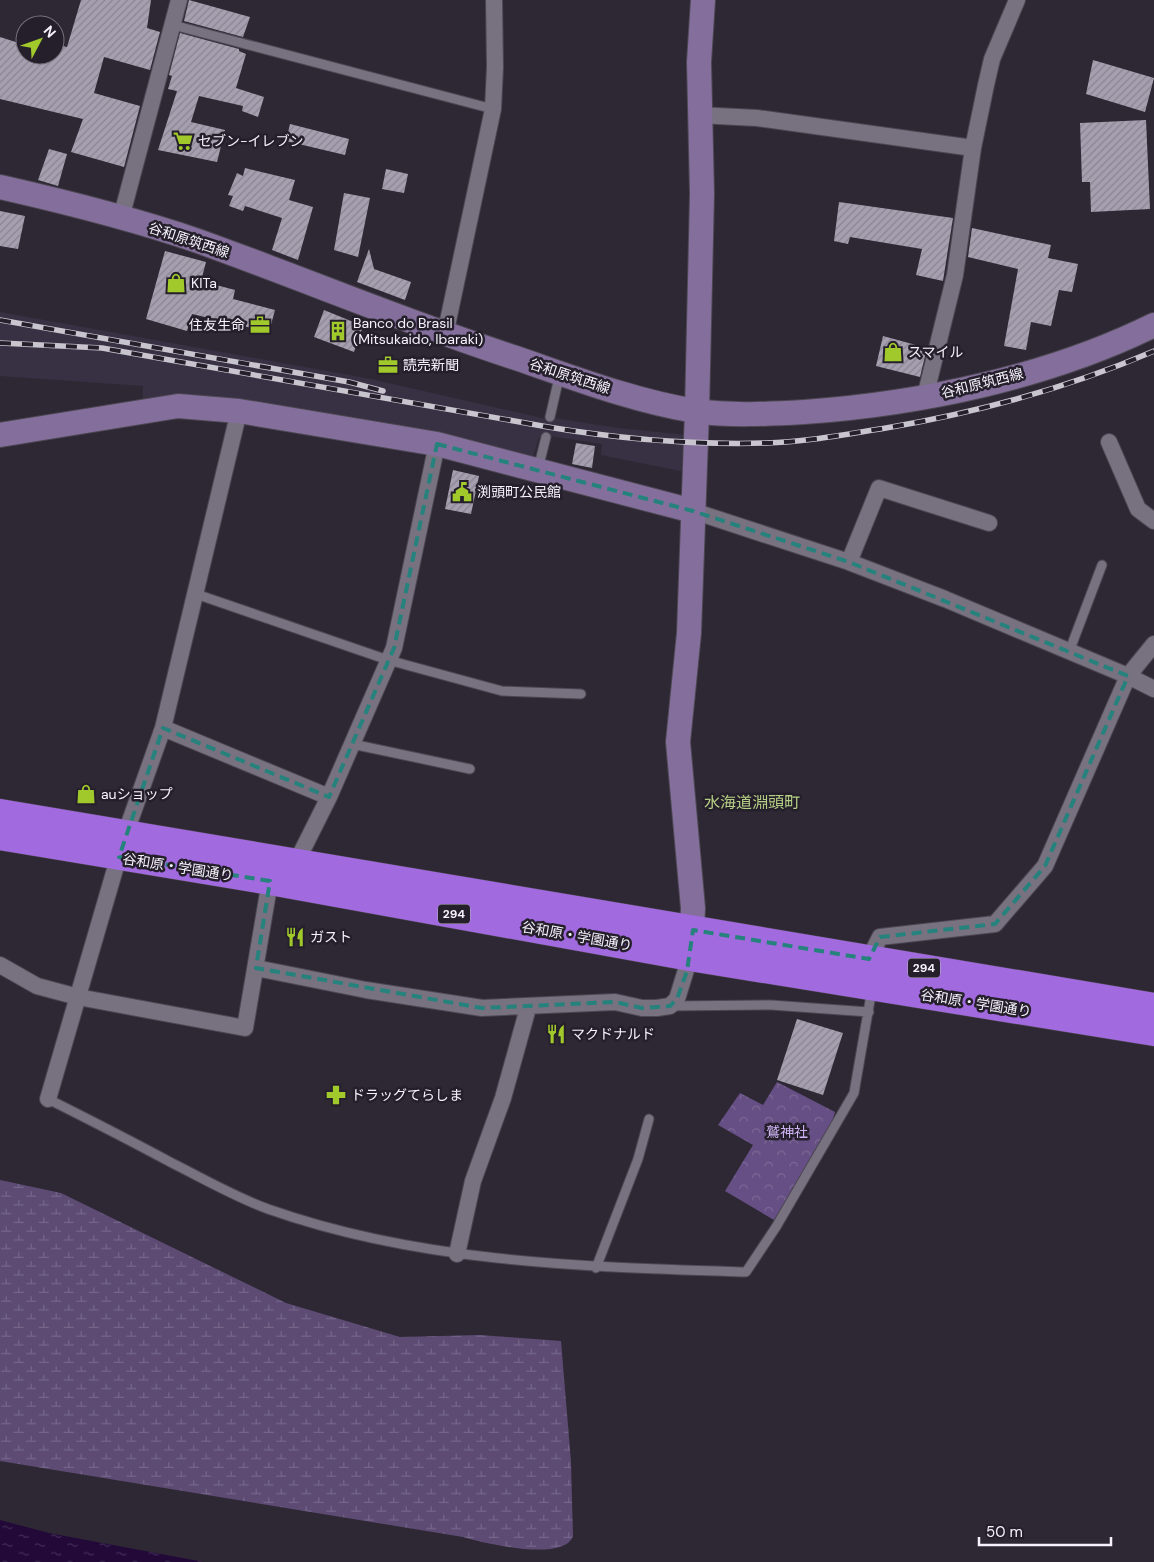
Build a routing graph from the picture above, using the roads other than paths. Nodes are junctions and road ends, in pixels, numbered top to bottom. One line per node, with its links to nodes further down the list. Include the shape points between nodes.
1 (179, 0): 5 (street)
2 (494, 0): 6 (street)
3 (703, 0): 7 (street)
4 (1017, 0): 8 (street, via 992,59)
5 (173, 25): 6 (lane); 10 (street)
6 (492, 110): 12 (street)
7 (698, 115): 8 (street, via 757,118); 16 (street, via 702,194)
8 (973, 148): 14 (street, via 955,275)
9 (0, 187): 10 (street, 谷和原筑西線)
10 (121, 218): 12 (street, 谷和原筑西線, via 196,240)
11 (1154, 326): 14 (street, 谷和原筑西線, via 1123,341 1066,360)
12 (445, 335): 13 (street, 谷和原筑西線)
13 (560, 373): 16 (street, 谷和原筑西線, via 644,399); 17 (lane)
14 (925, 397): 16 (street, 谷和原筑西線, via 835,410 755,415)
15 (239, 411): 18 (street, via 178,406); 21 (street); 28 (street)
16 (697, 411): 23 (street)
17 (550, 417)
18 (0, 435)
19 (546, 438): 22 (lane)
20 (1109, 442): 24 (street, via 1138,509)
21 (437, 444): 22 (street); 31 (street, via 394,648)
22 (538, 471): 23 (street)
23 (693, 511): 26 (street); 44 (street, via 690,633 678,742)
24 (1154, 521)
25 (989, 523): 26 (street, via 879,488)
26 (849, 562): 30 (street)
27 (1102, 565): 30 (lane)
28 (196, 594): 31 (lane); 35 (street)
29 (1154, 644): 32 (street)
30 (1068, 652): 32 (street)
31 (388, 660): 34 (lane, via 502,691); 36 (street)
32 (1128, 676): 33 (street); 46 (street, via 1045,866 995,924 880,938)
33 (1154, 689)
34 (581, 694)
35 (163, 728): 38 (street); 41 (street)
36 (352, 744): 37 (lane); 38 (street)
37 (470, 769)
38 (329, 797): 42 (street)
39 (0, 813): 41 (highway, 谷和原・学園通り / 294)
40 (0, 836): 41 (highway, 谷和原・学園通り / 294)
41 (122, 846): 42 (highway, 谷和原・学園通り / 294); 43 (highway, 谷和原・学園通り / 294); 49 (street)
42 (296, 863): 44 (highway, 谷和原・学園通り / 294)
43 (270, 881): 45 (highway, 谷和原・学園通り / 294); 48 (street)
44 (693, 930): 45 (street); 46 (highway, 谷和原・学園通り / 294)
45 (690, 957): 50 (highway, 谷和原・学園通り / 294); 51 (street, via 677,999)
46 (869, 959): 52 (highway, 谷和原・学園通り / 294)
47 (0, 965): 49 (street, via 36,986)
48 (256, 968): 49 (street, via 245,1028); 53 (street, via 482,1008)
49 (78, 998): 55 (street)
50 (871, 999): 51 (lane, via 771,1005); 54 (highway, 谷和原・学園通り / 294); 58 (lane, via 854,1093 746,1272)
51 (670, 1006): 53 (street, via 642,1008 615,1002)
52 (1154, 1007)
53 (528, 1008): 57 (street, via 503,1098 473,1181)
54 (1154, 1032)
55 (48, 1099): 57 (lane, via 223,1189 267,1208 357,1235)
56 (649, 1118): 58 (lane, via 638,1159)
57 (458, 1254): 58 (lane)
58 (596, 1268)

